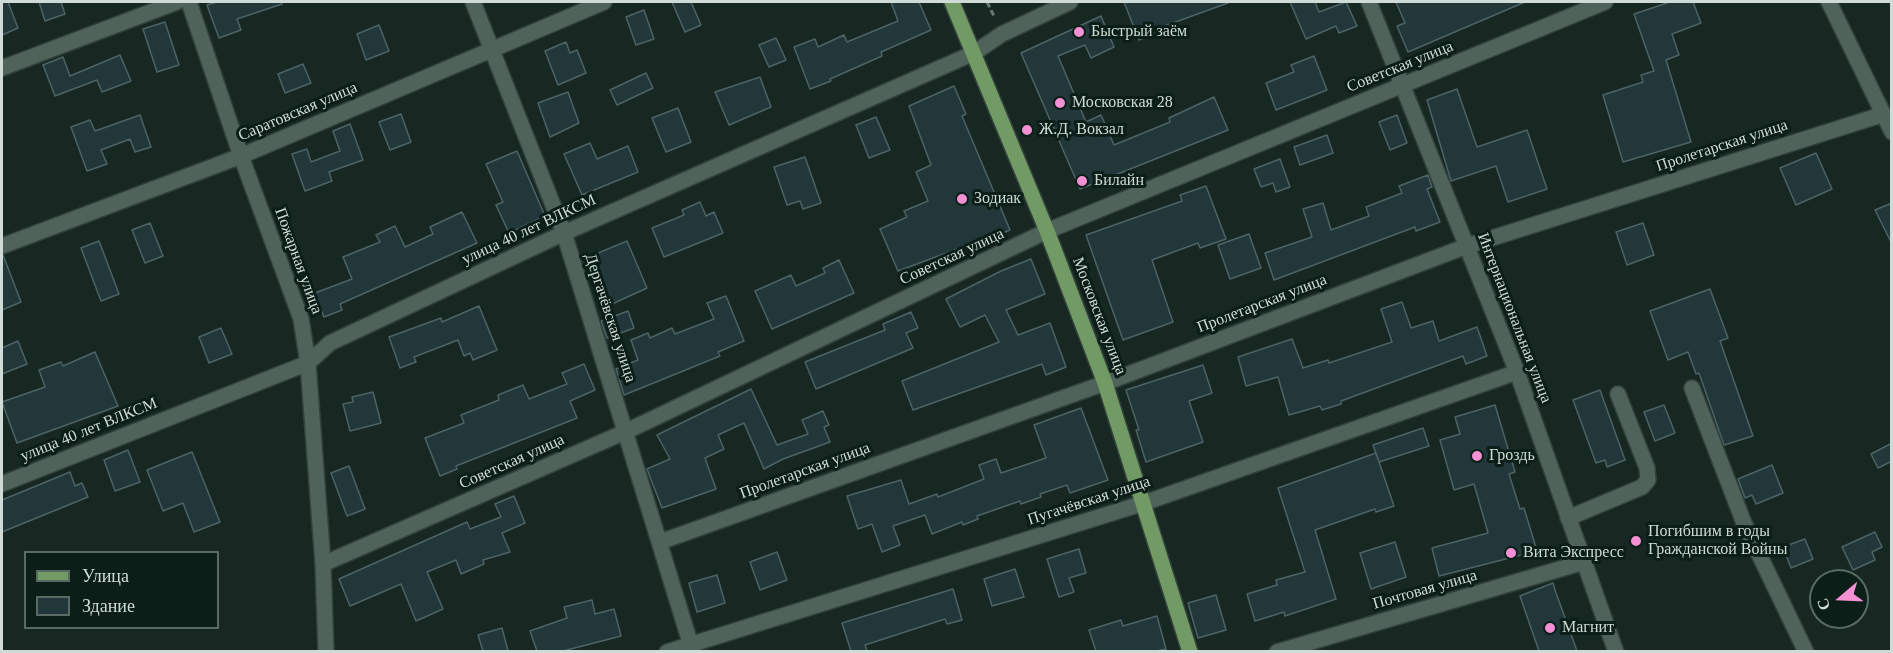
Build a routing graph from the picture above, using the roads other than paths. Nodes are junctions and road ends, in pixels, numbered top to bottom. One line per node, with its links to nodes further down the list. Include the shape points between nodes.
1 (177, 2): 12 (street)
2 (189, 2): 16 (street, Пожарная улица)
3 (473, 2): 10 (street, Дергачёвская улица)
4 (604, 2): 10 (street, Саратовская улица)
5 (952, 2): 11 (main road, Московская улица)
6 (1070, 2): 11 (street, улица 40 лет ВЛКСМ, via 1002,34)
7 (1369, 2): 13 (street, Интернациональная улица)
8 (1605, 2): 13 (street, Советская улица)
9 (1829, 2): 14 (street)
10 (490, 50): 16 (street, Саратовская улица); 18 (street, Дергачёвская улица)
11 (974, 53): 17 (main road, Московская улица); 18 (street, улица 40 лет ВЛКСМ)
12 (2, 68)
13 (1403, 85): 17 (street, Советская улица); 20 (street, Интернациональная улица)
14 (1881, 115): 15 (street); 20 (street, Пролетарская улица)
15 (1892, 132)
16 (241, 156): 19 (street, Саратовская улица); 21 (street, Пожарная улица, via 301,319)
17 (1047, 231): 23 (main road, Московская улица); 26 (street, Советская улица)
18 (564, 233): 21 (street, улица 40 лет ВЛКСМ, via 330,343); 26 (street, Дергачёвская улица)
19 (2, 246)
20 (1467, 246): 22 (street, Интернациональная улица); 23 (street, Пролетарская улица)
21 (308, 363): 27 (street, улица 40 лет ВЛКСМ); 32 (street, Пожарная улица)
22 (1517, 372): 28 (street, Пугачёвская улица); 29 (street, Интернациональная улица)
23 (1105, 383): 28 (main road, Московская улица); 30 (street, Пролетарская улица)
24 (1692, 388): 39 (street, via 1744,523)
25 (1618, 394): 29 (street, via 1647,468 1648,480 1642,487)
26 (627, 431): 30 (street, Дергачёвская улица); 32 (street, Советская улица)
27 (4, 478)
28 (1144, 502): 33 (street, Пугачёвская улица); 36 (main road, Московская улица)
29 (1568, 518): 31 (street, Интернациональная улица)
30 (660, 542): 33 (street, Дергачёвская улица)
31 (1584, 562): 37 (street, Почтовая улица); 38 (street, Интернациональная улица)
32 (323, 564): 34 (street, Пожарная улица)
33 (692, 648): 35 (street, Пугачёвская улица)
34 (327, 651)
35 (667, 651)
36 (1190, 651)
37 (1277, 651)
38 (1616, 651)
39 (1806, 651)

